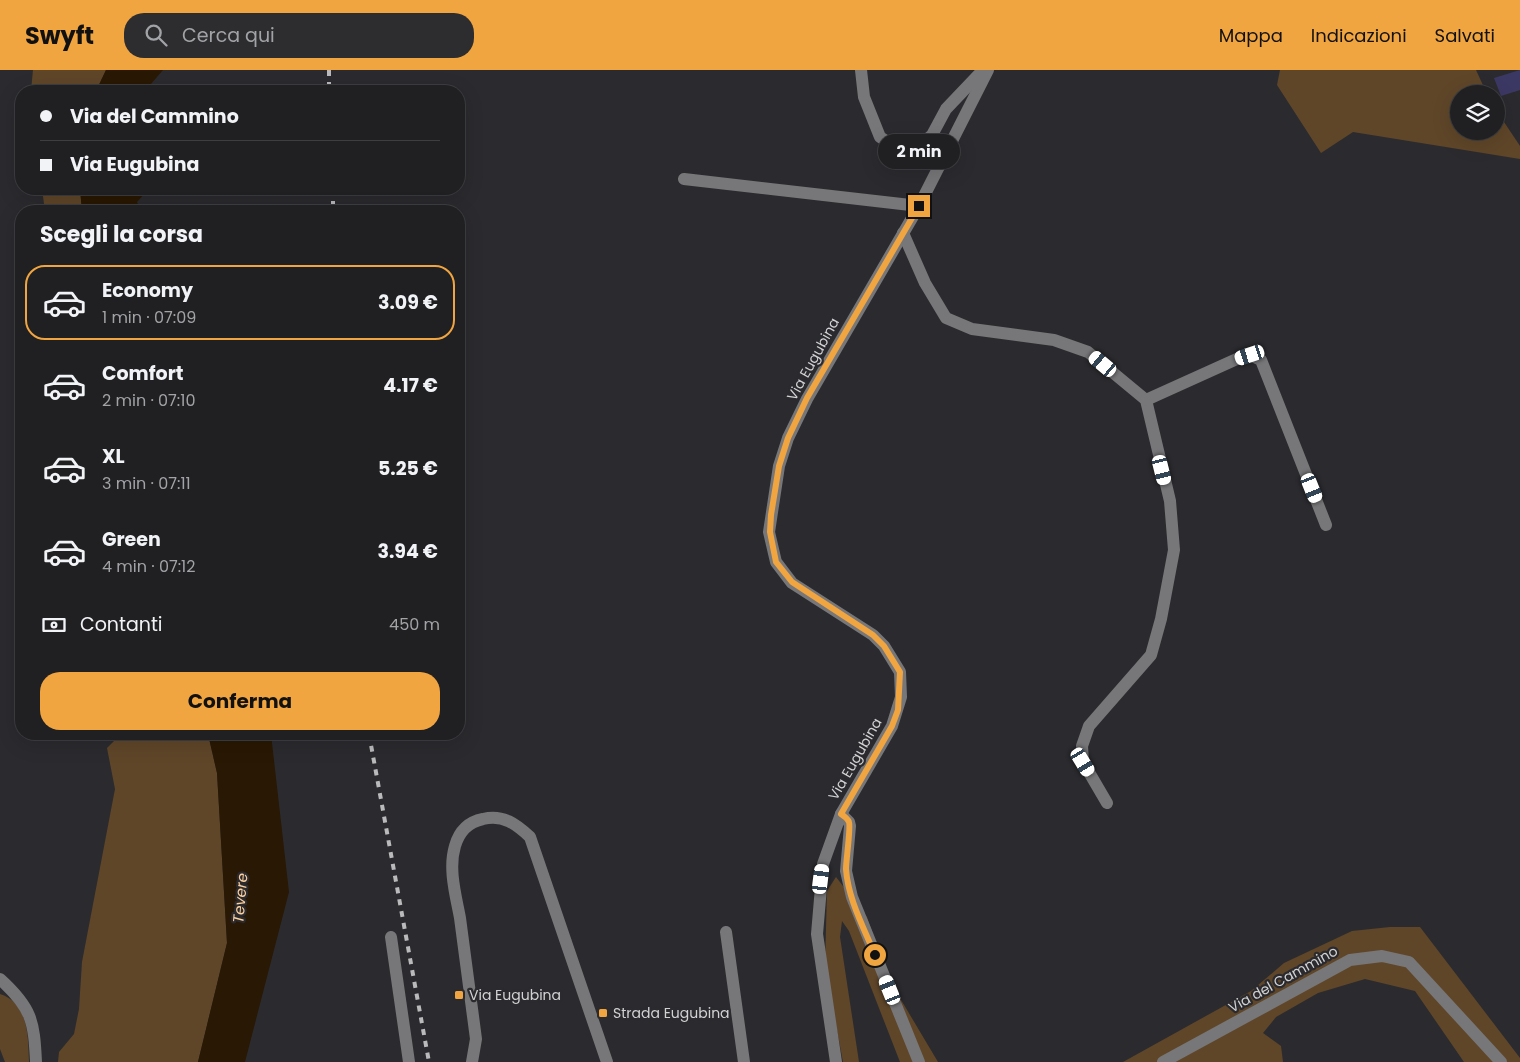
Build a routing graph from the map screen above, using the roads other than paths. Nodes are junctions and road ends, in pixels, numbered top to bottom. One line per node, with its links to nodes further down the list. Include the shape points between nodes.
1 (861, 70): 2 (street, via 864,96 880,137 900,150 916,149 932,135 946,108)
2 (983, 70)
3 (988, 70): 5 (street, Via Eugubina)
4 (684, 179): 5 (street)
5 (919, 206): 6 (street, Via Eugubina)
6 (903, 233): 7 (street, via 925,284 946,318 972,329 1054,340 1088,352); 10 (street, Via Eugubina, via 807,398 785,447 772,506 770,532 776,562 783,572 792,582 873,635 900,672 901,697 892,726)
7 (1146, 400): 8 (street, via 1239,358 1250,355 1261,360); 9 (street, via 1170,501 1174,550 1151,655 1089,726 1082,746 1083,762)
8 (1326, 525)
9 (1107, 803)
10 (841, 814): 19 (street, Via Eugubina, via 823,864 817,910 820,968); 20 (street, via 850,826 846,871 852,897)
11 (726, 932): 18 (street)
12 (391, 937): 15 (street)
13 (0, 979): 14 (street, via 24,1005 34,1027)
14 (36, 1062)
15 (409, 1062)
16 (472, 1062): 17 (street, via 476,1039 454,876 454,848 463,829 473,822 502,818 530,837)
17 (607, 1062)
18 (744, 1062)
19 (836, 1062)
20 (919, 1062)
21 (1163, 1062): 22 (street, Via del Cammino, via 1350,960 1382,956 1409,962)
22 (1501, 1062)

